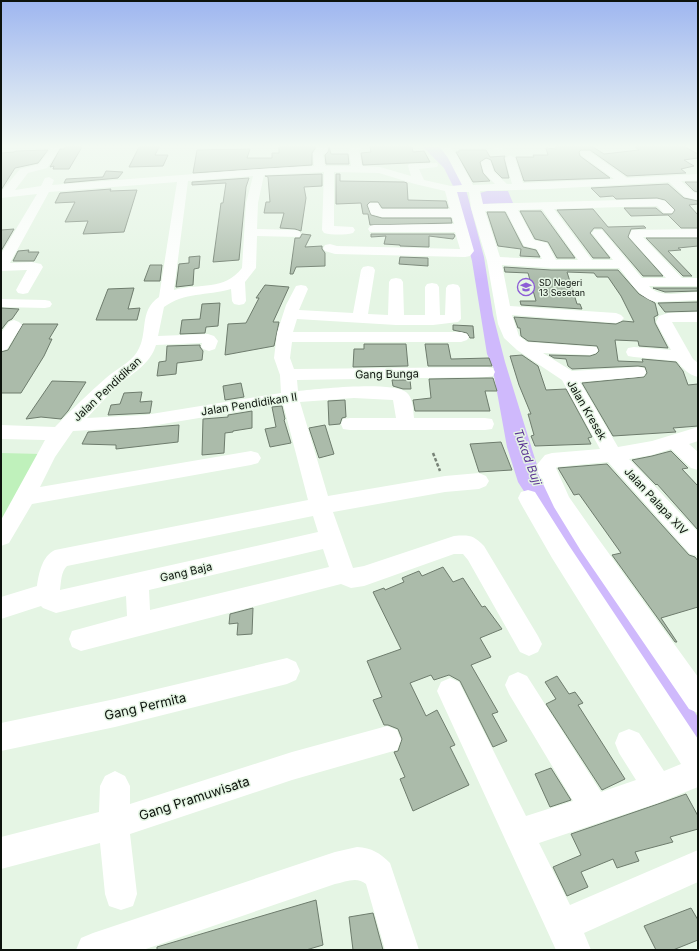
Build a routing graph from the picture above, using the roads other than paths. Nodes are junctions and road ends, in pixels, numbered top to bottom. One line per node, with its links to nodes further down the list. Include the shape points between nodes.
1 (13, 191): 9 (street)
2 (38, 191): 29 (street)
3 (181, 191): 41 (street)
4 (255, 191): 20 (street)
5 (326, 191): 19 (street, via 328,230)
6 (452, 191): 16 (street)
7 (472, 191): 13 (street, Jalan Kresek)
8 (685, 191): 10 (street)
9 (3, 194)
10 (698, 197)
11 (374, 205): 16 (street, via 375,211 378,212 407,210)
12 (546, 206): 14 (street); 15 (street, via 657,202); 27 (street)
13 (477, 208): 14 (street); 25 (street, Jalan Kresek)
14 (511, 208): 26 (street, via 529,243 542,246)
15 (668, 210)
16 (457, 213): 17 (street)
17 (460, 228): 18 (street); 24 (street, via 465,253)
18 (374, 229)
19 (349, 230)
20 (250, 232): 23 (street); 32 (street, via 249,268)
21 (598, 233): 28 (street)
22 (698, 233): 31 (street, via 636,233 635,236)
23 (295, 234)
24 (330, 248)
25 (494, 261): 26 (street); 45 (street, Jalan Kresek)
26 (551, 264): 27 (street)
27 (588, 264): 28 (street)
28 (624, 264): 34 (street)
29 (1, 266): 39 (street, via 36,267)
30 (368, 270): 48 (street)
31 (678, 281): 34 (street); 35 (street)
32 (238, 282): 41 (street, via 226,288 193,291); 42 (street)
33 (396, 282): 50 (street)
34 (638, 282): 40 (street, via 647,293 656,298)
35 (698, 282)
36 (432, 287): 51 (street)
37 (453, 288): 51 (street, via 453,319)
38 (301, 289): 46 (street)
39 (23, 290)
40 (698, 296)
41 (166, 299): 57 (street, Jalan Pendidikan, via 156,305)
42 (239, 301)
43 (1, 304): 44 (street)
44 (45, 304)
45 (502, 310): 49 (street); 60 (street, Jalan Kresek, via 512,338)
46 (291, 314): 48 (street); 55 (street)
47 (698, 317): 54 (street, via 664,319)
48 (360, 318): 50 (street)
49 (616, 318)
50 (396, 320): 51 (street)
51 (433, 320)
52 (14, 325): 58 (street)
53 (698, 330): 54 (street)
54 (668, 331): 63 (street)
55 (285, 337): 56 (street); 66 (street, via 282,358)
56 (461, 337)
57 (150, 341): 59 (street, via 203,338 210,341); 72 (street, Jalan Pendidikan, via 144,354 111,382)
58 (1, 346)
59 (209, 346)
60 (523, 347): 61 (street); 67 (street, Jalan Kresek)
61 (590, 350)
62 (634, 352): 63 (street)
63 (691, 363)
64 (487, 372): 66 (street, Gang Bunga)
65 (638, 372): 67 (street)
66 (288, 375): 68 (street)
67 (569, 377): 76 (street, Jalan Kresek)
68 (290, 397): 70 (street, Jalan Pendidikan II, via 354,392 391,393 402,398); 72 (street, Jalan Pendidikan II, via 145,421); 82 (street)
69 (350, 424): 70 (street)
70 (406, 424): 71 (street)
71 (485, 424)
72 (65, 429): 73 (street, Jalan Pendidikan II); 80 (street, Jalan Pendidikan, via 45,457)
73 (1, 432)
74 (698, 434): 75 (street)
75 (674, 441): 76 (street); 78 (street)
76 (613, 455): 85 (street, Jalan Palapa XIV); 96 (street, via 552,460 545,467 561,501 589,544)
77 (251, 458): 80 (street)
78 (698, 463)
79 (479, 481): 82 (street, via 445,484)
80 (26, 497): 83 (street, Jalan Pendidikan, via 13,522)
81 (528, 498): 101 (street, via 697,763 698,770 692,775)
82 (320, 506): 84 (street); 88 (street, via 63,557 56,560 53,566)
83 (1, 537)
84 (330, 538): 86 (street); 87 (street, Gang Baja)
85 (698, 548)
86 (343, 574): 90 (street); 92 (street, via 351,578 364,576 454,545 468,544 476,553)
87 (137, 583): 88 (street, Gang Baja, via 56,602 49,598); 90 (street)
88 (48, 593): 89 (street)
89 (1, 608)
90 (139, 623): 91 (street)
91 (81, 639)
92 (529, 644)
93 (287, 672): 97 (street, Gang Permita)
94 (518, 685): 102 (street)
95 (450, 691): 104 (street)
96 (698, 700)
97 (1, 737)
98 (387, 740): 103 (street, Gang Pramuwisata, via 292,766)
99 (629, 743): 101 (street)
100 (115, 786): 103 (street)
101 (658, 788): 102 (street)
102 (594, 808): 104 (street)
103 (114, 824): 105 (street, Gang Pramuwisata); 107 (street, via 118,885)
104 (519, 834): 108 (street)
105 (1, 853)
106 (698, 866): 108 (street)
107 (121, 894)
108 (568, 937)
109 (93, 950): 110 (street, via 335,868 357,863 368,864 379,874)
110 (402, 950)

